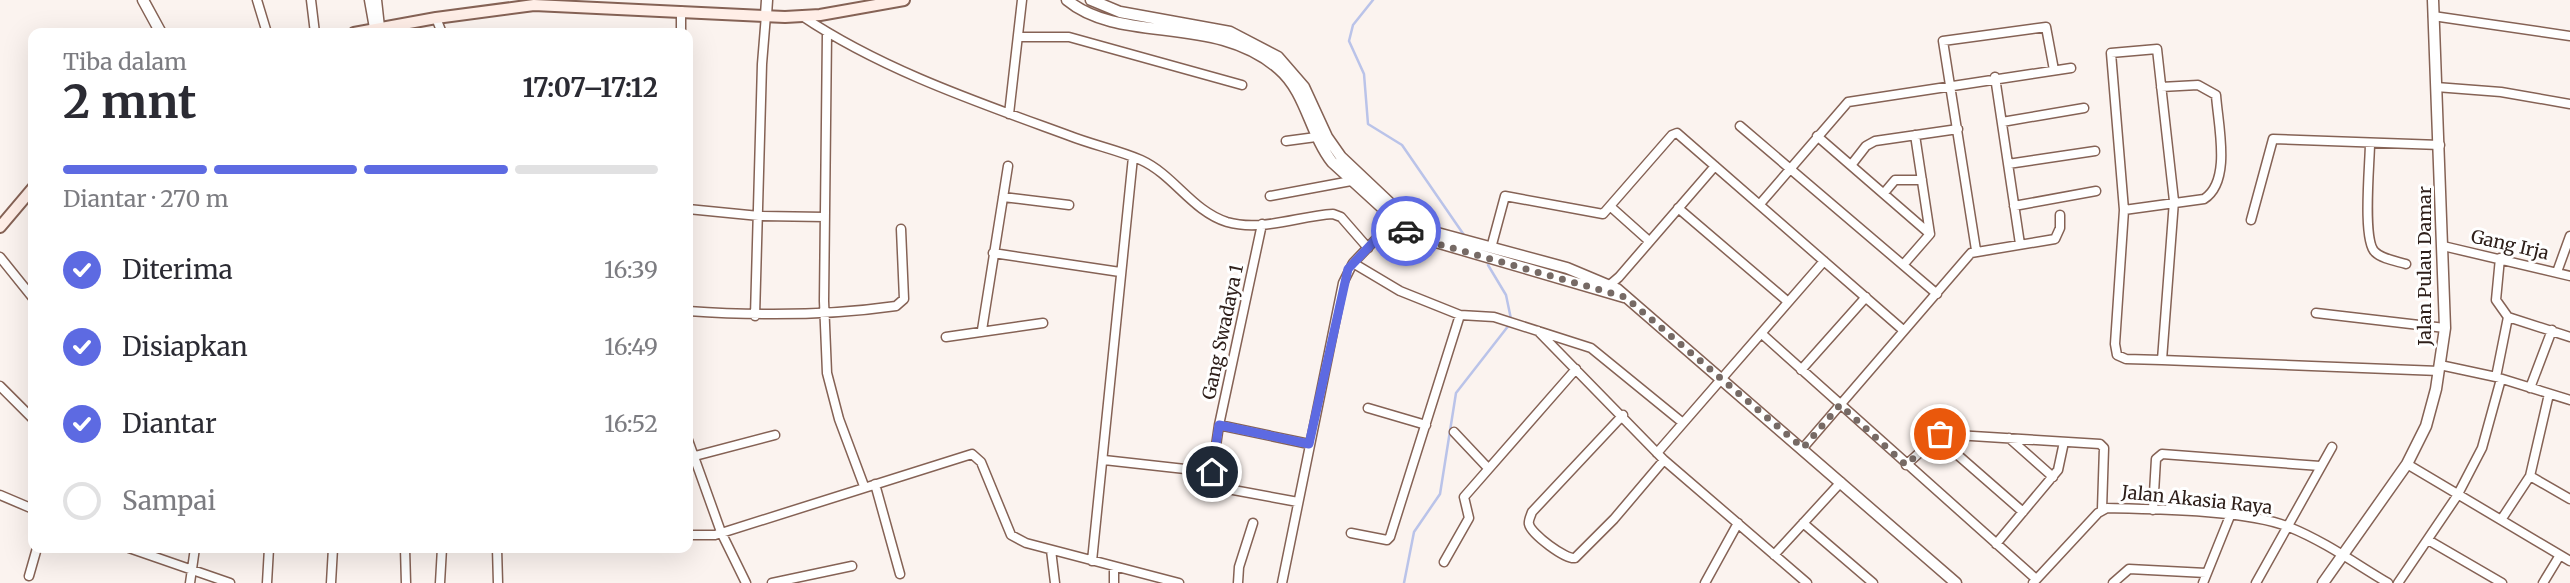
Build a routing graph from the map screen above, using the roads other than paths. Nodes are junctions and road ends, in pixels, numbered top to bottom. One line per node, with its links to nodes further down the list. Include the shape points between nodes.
1 (143, 0): 18 (street)
2 (257, 0): 19 (street)
3 (311, 0): 20 (street)
4 (369, 0): 21 (street)
5 (377, 0): 21 (street)
6 (766, 0): 14 (street)
7 (904, 0): 15 (main road)
8 (1022, 0): 26 (street)
9 (1067, 0): 42 (street, via 1098,18 1210,35 1246,48 1281,70)
10 (1091, 0): 71 (street, via 1120,12 1230,32 1278,57 1304,88 1332,146)
11 (2433, 0): 16 (street, Jalan Pulau Damar)
12 (525, 3): 13 (main road); 17 (main road)
13 (681, 11): 14 (main road); 23 (street)
14 (766, 16): 15 (main road); 69 (street)
15 (802, 16): 24 (street)
16 (2433, 16): 25 (street); 32 (street, Jalan Pulau Damar)
17 (436, 18): 21 (main road); 22 (street)
18 (158, 28)
19 (265, 28)
20 (314, 28)
21 (377, 28)
22 (440, 28)
23 (681, 28)
24 (827, 33): 36 (street); 70 (street)
25 (2570, 36)
26 (1018, 37): 30 (street, via 1069,37); 36 (street)
27 (2071, 68): 28 (street)
28 (2054, 70): 29 (street); 31 (street, via 2046,27 1946,40 1942,45)
29 (1995, 77): 31 (street); 37 (street)
30 (1241, 85)
31 (1949, 85): 39 (street); 41 (street, via 1848,102)
32 (2436, 86): 34 (street); 45 (street, Jalan Pulau Damar)
33 (2161, 87): 60 (street); 60 (street, via 2198,85 2216,95 2220,167 2214,192 2204,199); 67 (street, via 2157,49 2111,53)
34 (2570, 104)
35 (2084, 108): 37 (street)
36 (1009, 114): 47 (street)
37 (2002, 122): 49 (street)
38 (1740, 126): 52 (street)
39 (1958, 129): 40 (street); 82 (street)
40 (1915, 135): 48 (street, via 1869,143); 53 (street)
41 (1817, 136): 48 (street); 52 (street)
42 (1315, 137): 43 (street); 54 (street)
43 (1286, 141)
44 (2370, 143): 45 (street); 72 (street, via 2273,139); 89 (street, via 2371,246 2386,258)
45 (2440, 145): 80 (street, Jalan Pulau Damar)
46 (2095, 151): 49 (street)
47 (1133, 157): 73 (street, via 1153,167 1207,213 1227,222); 91 (street)
48 (1852, 164): 56 (street)
49 (2008, 164): 63 (street)
50 (1008, 166): 59 (street)
51 (1714, 166): 61 (street); 64 (street, via 1674,133); 65 (street)
52 (1790, 168): 61 (street); 90 (street)
53 (1922, 180): 56 (street, via 1895,180); 76 (street)
54 (1350, 181): 58 (street); 71 (street)
55 (2096, 191): 63 (street)
56 (1884, 193): 76 (street)
57 (28, 194): 74 (main road)
58 (1270, 196)
59 (1003, 197): 62 (street); 84 (street)
60 (2174, 201): 67 (street); 114 (street)
61 (1759, 204): 87 (street)
62 (1069, 205)
63 (2014, 206): 79 (street)
64 (1611, 207): 78 (street); 83 (street, via 1596,214 1505,196)
65 (1678, 208): 78 (street); 98 (street)
66 (693, 209): 69 (street)
67 (2124, 210): 114 (street, via 2117,355)
68 (2060, 215): 79 (street, via 2055,239)
69 (759, 216): 70 (street); 103 (street)
70 (825, 216): 101 (street)
71 (1397, 217): 81 (street); 83 (street); 83 (street, via 1419,239 1470,253)
72 (2251, 220)
73 (1262, 225): 81 (street, via 1337,215); 129 (street, Gang Swadaya 1)
74 (0, 227)
75 (901, 229): 101 (street, via 903,303)
76 (1930, 234): 90 (street)
77 (2570, 236): 92 (street)
78 (1649, 241): 94 (street)
79 (2020, 244): 82 (street)
80 (2443, 246): 86 (street, Gang Irja); 106 (street, Jalan Pulau Damar)
81 (1368, 248): 88 (street)
82 (1976, 250): 96 (street)
83 (1488, 251): 94 (street, via 1567,268)
84 (993, 253): 91 (street); 108 (street)
85 (0, 257): 95 (street)
86 (2500, 258): 92 (street, Gang Irja); 104 (street, via 2496,300)
87 (1824, 261): 97 (street); 98 (street)
88 (1353, 263): 102 (street, via 1400,291); 136 (street, via 1343,283)
89 (2406, 264)
90 (1903, 265): 96 (street)
91 (1120, 272): 142 (street)
92 (2557, 272): 93 (street, Gang Irja)
93 (2570, 276)
94 (1613, 291): 119 (street)
95 (28, 292)
96 (1937, 294): 109 (street)
97 (1867, 297): 109 (street); 117 (street)
98 (1787, 301): 111 (street)
99 (693, 311): 103 (street)
100 (2316, 313): 106 (street)
101 (825, 315): 103 (street); 153 (street, via 831,391)
102 (1461, 315): 107 (street, via 1494,317); 130 (street)
103 (755, 316)
104 (2508, 317): 110 (street); 118 (street)
105 (1043, 323): 108 (street)
106 (2445, 328): 115 (street, Jalan Pulau Damar)
107 (1535, 329): 116 (street); 128 (street, via 1596,350)
108 (982, 330): 112 (street)
109 (1903, 330): 124 (street)
110 (2552, 330): 113 (street); 121 (street)
111 (1762, 334): 117 (street); 119 (street)
112 (946, 337)
113 (2570, 337)
114 (2162, 360): 115 (street)
115 (2439, 368): 118 (street); 144 (street, Jalan Pulau Damar, via 2426,426)
116 (1576, 369): 127 (street); 147 (street)
117 (1801, 370): 124 (street)
118 (2498, 378): 121 (street); 155 (street, via 2486,440)
119 (1722, 380): 128 (street); 138 (street)
120 (0, 386): 126 (street)
121 (2530, 388): 122 (street)
122 (2549, 394): 123 (street); 149 (street)
123 (2570, 401)
124 (1840, 405): 138 (street); 145 (street)
125 (1368, 408): 130 (street)
126 (28, 414)
127 (1623, 415): 140 (street); 143 (street, via 1532,512 1531,528 1564,557 1575,558)
128 (1684, 423): 140 (street)
129 (1219, 425): 136 (street); 148 (street, Gang Swadaya 1)
130 (1426, 425): 169 (street, via 1390,537 1377,540)
131 (1454, 432): 147 (street)
132 (775, 435): 141 (street)
133 (1936, 436): 134 (street); 145 (street); 161 (street)
134 (2009, 438): 135 (street); 150 (street)
135 (2064, 442): 150 (street, via 2062,464); 159 (street, via 2103,445)
136 (1309, 444): 157 (street)
137 (2332, 447): 146 (street)
138 (1803, 448): 151 (street)
139 (693, 452): 141 (street)
140 (1657, 453): 143 (street)
141 (695, 456): 168 (street)
142 (1104, 460): 148 (street); 185 (street)
143 (1664, 460): 165 (street)
144 (2407, 464): 155 (street); 183 (street, Jalan Pulau Damar)
145 (1906, 465): 172 (street)
146 (2320, 466): 160 (street, via 2162,454 2156,459); 167 (street)
147 (1487, 467): 187 (street, via 1464,497 1469,518)
148 (1212, 472): 157 (street, via 1211,481 1217,487)
149 (2530, 476): 156 (street); 163 (street)
150 (2053, 477): 161 (street)
151 (1841, 482): 166 (street); 212 (street)
152 (874, 484): 153 (street); 173 (street, via 974,455 1011,535); 192 (street)
153 (864, 486): 168 (street)
154 (0, 495): 158 (street)
155 (2457, 496): 163 (street); 171 (street)
156 (2570, 499)
157 (1298, 502): 208 (street)
158 (28, 507)
159 (2102, 509): 160 (street, Jalan Akasia Raya); 194 (street, Jalan Akasia Raya)
160 (2153, 510): 162 (street, Jalan Akasia Raya)
161 (2023, 512): 172 (street)
162 (2230, 516): 167 (street, Jalan Akasia Raya); 191 (street)
163 (2501, 520): 184 (street)
164 (1253, 523): 207 (street)
165 (1738, 523): 182 (street); 209 (street)
166 (1803, 523): 182 (street); 211 (street)
167 (2289, 527): 183 (street, Jalan Akasia Raya); 215 (street)
168 (721, 533): 170 (street); 202 (street)
169 (1351, 533)
170 (693, 535)
171 (2428, 540): 218 (street); 219 (street)
172 (1996, 544): 194 (street)
173 (1051, 550): 185 (street); 204 (street)
174 (36, 553): 193 (street)
175 (143, 553): 190 (street)
176 (195, 553): 190 (street)
177 (270, 553): 197 (street)
178 (333, 553): 198 (street)
179 (405, 553): 199 (street)
180 (442, 553): 200 (street)
181 (496, 553): 201 (street)
182 (1774, 555): 210 (street)
183 (2341, 555): 216 (street, Jalan Pulau Damar); 217 (street, Jalan Akasia Raya)
184 (2560, 555): 186 (street); 220 (street)
185 (1093, 561): 189 (street)
186 (2570, 561)
187 (1444, 562)
188 (852, 566): 203 (street)
189 (1114, 568): 205 (street); 206 (street)
190 (193, 571): 195 (street); 196 (street)
191 (2206, 573): 213 (street, via 2129,569); 214 (street)
192 (900, 574)
193 (29, 576)
194 (2034, 581)
195 (190, 583)
196 (230, 583)
197 (267, 583)
198 (331, 583)
199 (406, 583)
200 (440, 583)
201 (498, 583)
202 (746, 583)
203 (772, 583)
204 (1055, 583)
205 (1114, 583)
206 (1180, 583)
207 (1238, 583)
208 (1282, 583)
209 (1705, 583)
210 (1807, 583)
211 (1873, 583)
212 (1956, 583)
213 (2113, 583)
214 (2203, 583)
215 (2256, 583)
216 (2323, 583)
217 (2388, 583)
218 (2398, 583)
219 (2502, 583)
220 (2543, 583)

